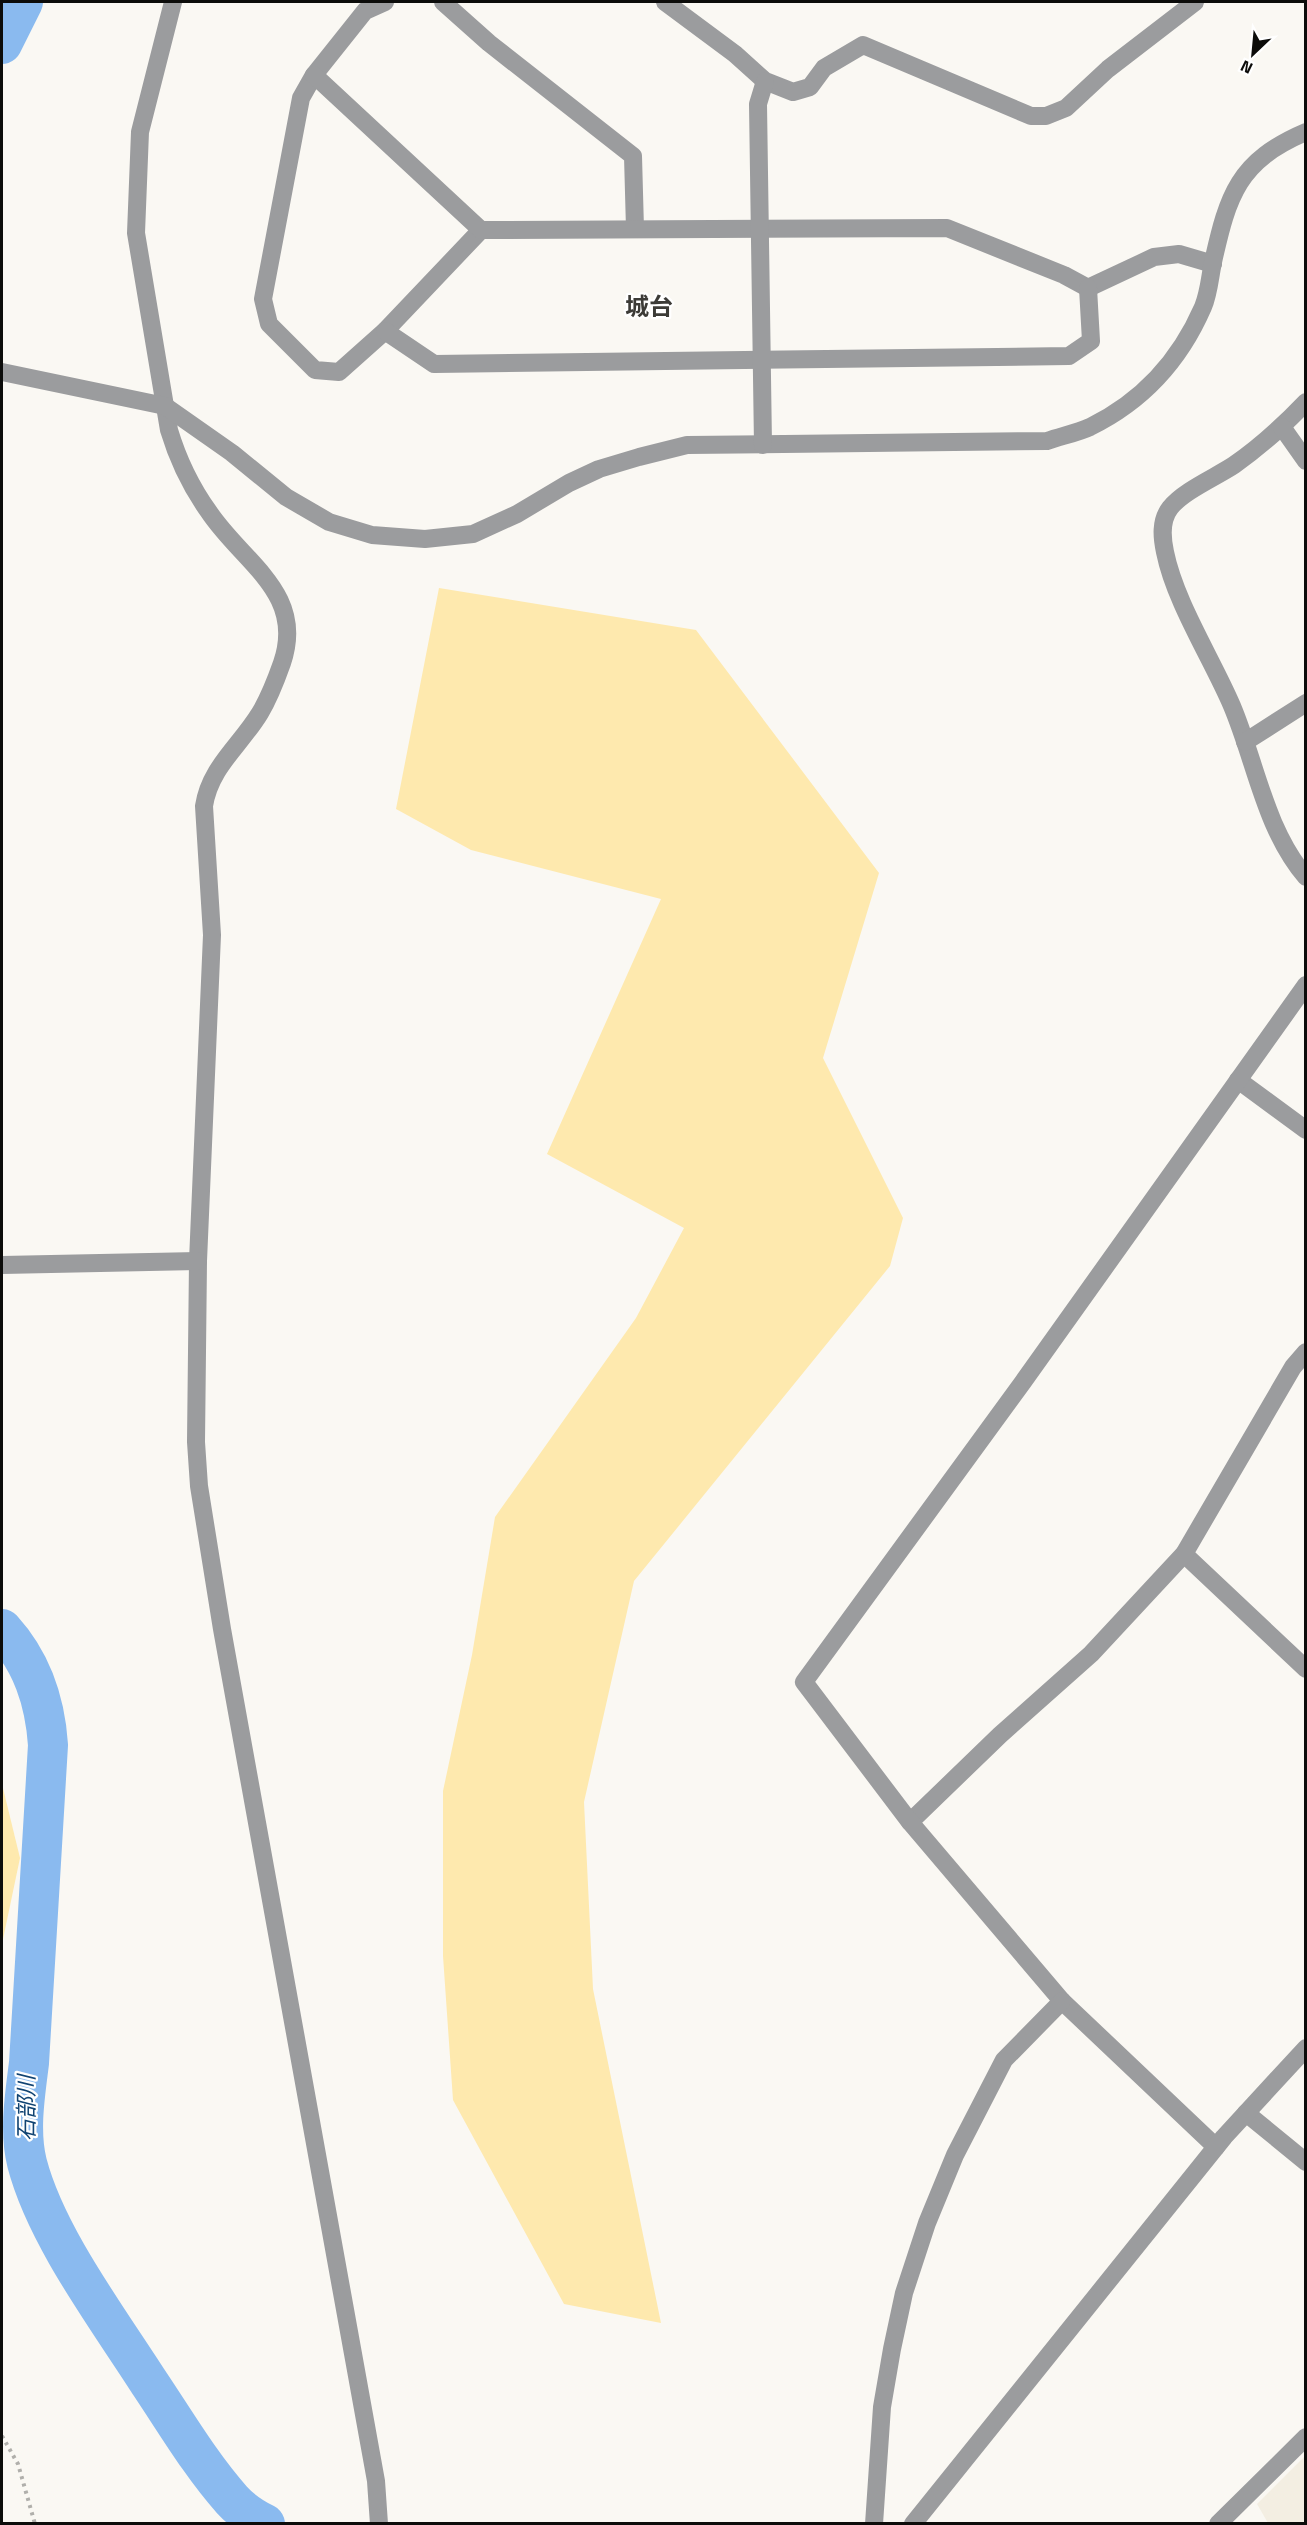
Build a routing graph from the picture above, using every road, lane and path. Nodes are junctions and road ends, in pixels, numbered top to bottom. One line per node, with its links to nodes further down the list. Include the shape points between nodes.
1 (173, 2): 18 (street, via 140,132 136,233)
2 (385, 2): 6 (street, via 365,11)
3 (443, 2): 9 (street, via 633,156)
4 (665, 2): 7 (street)
5 (1195, 2): 7 (street, via 1108,69 1066,108 1046,116 1031,116 863,45 824,68 810,87 793,92)
6 (314, 75): 11 (street); 14 (street, via 300,98 264,299 269,324 315,370 339,372)
7 (765, 81): 10 (street, via 758,104)
8 (1305, 132): 12 (street, via 1258,161 1235,188 1222,219)
9 (635, 229): 10 (street); 11 (street)
10 (761, 229): 13 (street, via 947,228); 15 (street)
11 (480, 230): 14 (street)
12 (1212, 264): 13 (street, via 1179,254 1154,257); 20 (street, via 1204,305 1161,377 1130,404 1089,428 1047,441)
13 (1088, 288): 15 (street, via 1090,341 1070,356)
14 (385, 331): 15 (street, via 434,364)
15 (761, 360): 20 (street)
16 (2, 372): 18 (street)
17 (1305, 402): 19 (street)
18 (165, 406): 20 (street, via 286,497 330,522 372,535 425,539 473,534 599,469 639,457 687,445); 28 (street, via 178,459 193,487 210,514 274,590 285,607 288,623 283,661 259,714 207,790 205,826 212,935)
19 (1282, 427): 21 (street); 23 (street, via 1236,464 1170,508 1162,532 1173,580 1233,707)
20 (763, 445)
21 (1305, 461)
22 (1305, 703): 23 (street)
23 (1245, 742): 24 (street, via 1277,833)
24 (1305, 877)
25 (1305, 985): 26 (street)
26 (1238, 1080): 27 (street); 33 (street, via 804,1682)
27 (1305, 1130)
28 (198, 1261): 29 (street); 42 (street, via 196,1442 203,1522 376,2481)
29 (2, 1265)
30 (1305, 1352): 31 (street)
31 (1184, 1554): 32 (street); 33 (street, via 1091,1654)
32 (1305, 1669)
33 (910, 1822): 34 (street)
34 (1062, 2001): 37 (street); 43 (street, via 1005,2060 955,2155 927,2223 906,2285 891,2349 882,2407)
35 (1305, 2048): 36 (street)
36 (1246, 2113): 37 (street); 38 (street)
37 (1216, 2147): 44 (street)
38 (1305, 2162)
39 (2, 2436): 41 (path, via 18,2464)
40 (1305, 2437): 45 (street)
41 (35, 2523)
42 (379, 2523)
43 (874, 2523)
44 (913, 2523)
45 (1218, 2523)

